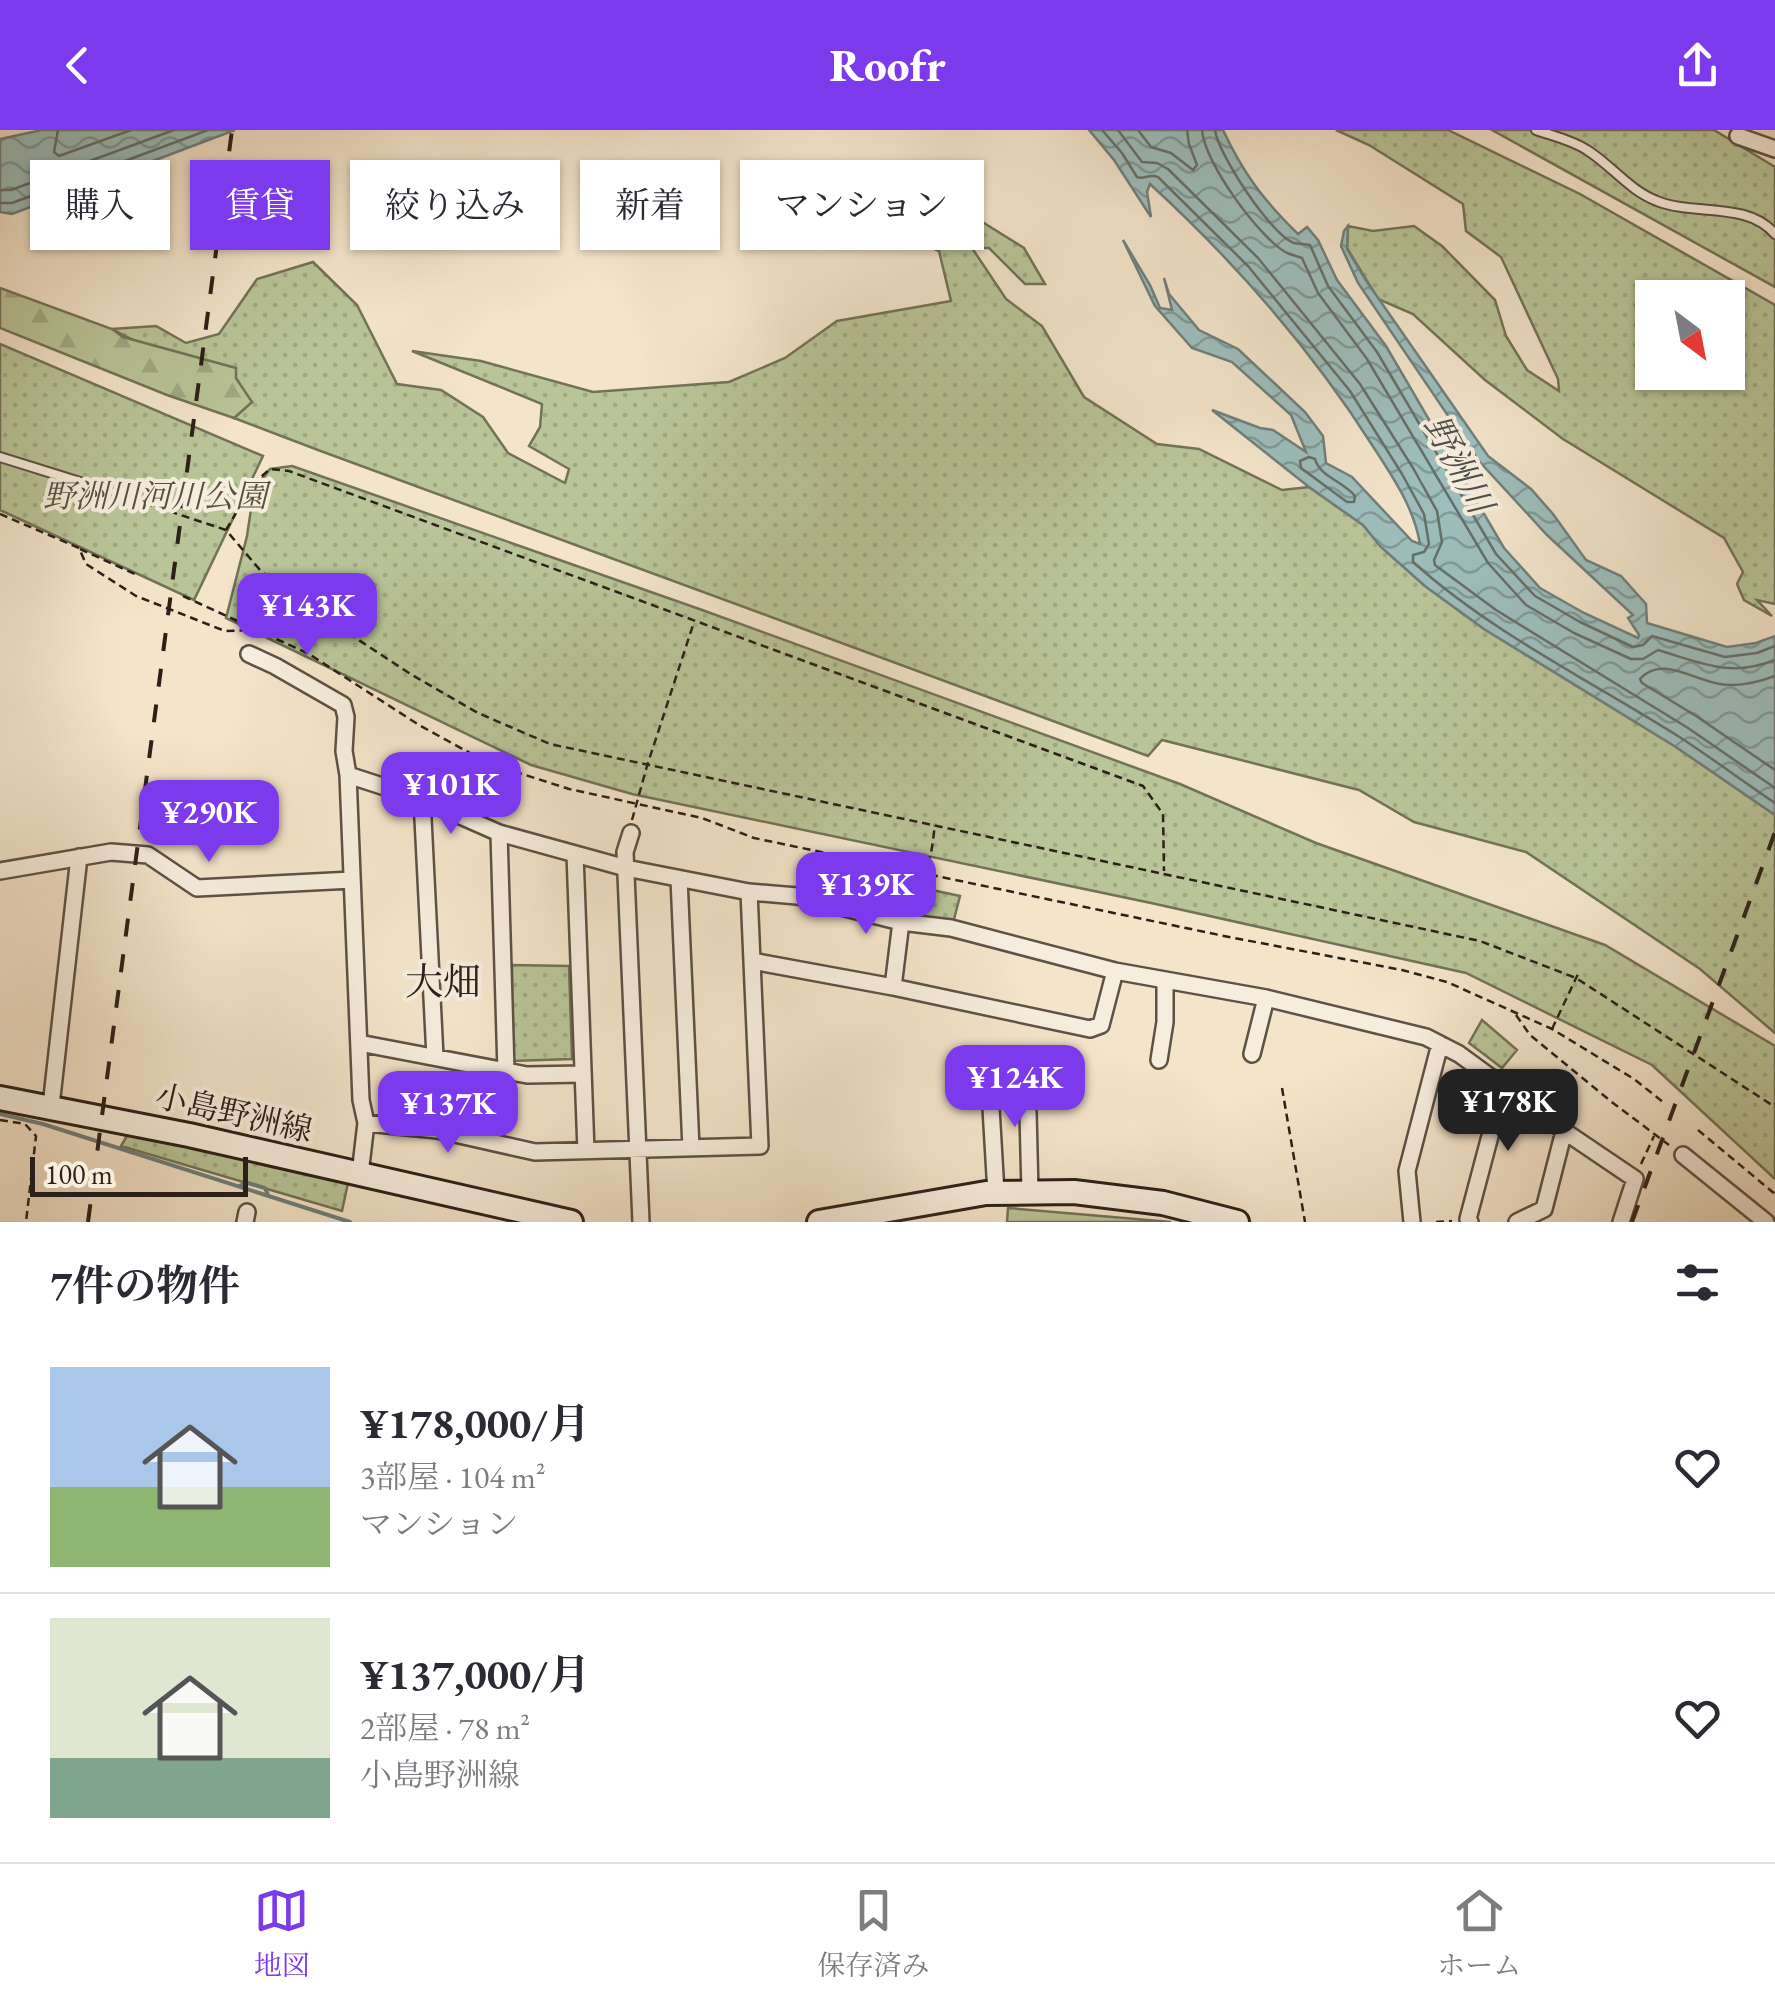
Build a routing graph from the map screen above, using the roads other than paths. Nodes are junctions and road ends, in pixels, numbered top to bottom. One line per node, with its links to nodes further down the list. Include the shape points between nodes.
1 (1536, 130): 5 (lane, via 1588,151 1655,201 1744,215)
2 (1745, 133): 3 (street); 4 (street)
3 (1775, 137)
4 (1775, 149)
5 (1775, 234)
6 (0, 456): 7 (lane)
7 (109, 492)
8 (249, 654): 9 (street, via 343,705)
9 (348, 775): 10 (street); 18 (street)
10 (422, 799): 12 (street); 29 (street)
11 (631, 826): 15 (street)
12 (500, 833): 13 (street); 32 (street)
13 (575, 854): 15 (street); 33 (street)
14 (79, 857): 16 (street); 18 (street, via 148,855 197,888); 36 (street)
15 (626, 868): 17 (street); 42 (street)
16 (0, 870)
17 (679, 878): 19 (street); 40 (street)
18 (352, 880): 26 (street)
19 (749, 892): 20 (street, via 797,896); 21 (street)
20 (901, 922): 22 (street, via 951,928); 24 (street)
21 (752, 961): 24 (street); 40 (street, via 760,1146)
22 (1115, 971): 23 (street); 24 (street, via 1101,1025 1090,1029)
23 (1165, 980): 25 (street); 30 (street)
24 (893, 987)
25 (1266, 998): 27 (street); 28 (street)
26 (358, 1043): 29 (street); 38 (street)
27 (1440, 1044): 34 (street); 52 (street, via 1407,1171)
28 (1252, 1054)
29 (434, 1058): 32 (street)
30 (1159, 1060)
31 (1032, 1065): 46 (street, via 990,1074)
32 (506, 1071): 33 (street)
33 (583, 1074): 41 (street)
34 (1502, 1087): 39 (street); 47 (street)
35 (0, 1098): 36 (main road, 小島野洲線)
36 (51, 1106): 44 (main road, 小島野洲線)
37 (1028, 1112): 45 (street)
38 (366, 1123): 41 (street, via 437,1130 535,1152); 44 (street)
39 (1564, 1131): 53 (street, via 1544,1208); 54 (street, via 1634,1178)
40 (691, 1148): 42 (street)
41 (586, 1150): 42 (street)
42 (638, 1150): 49 (street)
43 (1683, 1154): 55 (street)
44 (360, 1174): 48 (main road, 小島野洲線)
45 (1030, 1192): 46 (main road); 51 (main road, via 1118,1196)
46 (996, 1193): 50 (main road)
47 (1469, 1221)
48 (571, 1222)
49 (640, 1222)
50 (818, 1222)
51 (1236, 1222)
52 (1412, 1222)
53 (1518, 1222)
54 (1621, 1222)
55 (1766, 1222)

